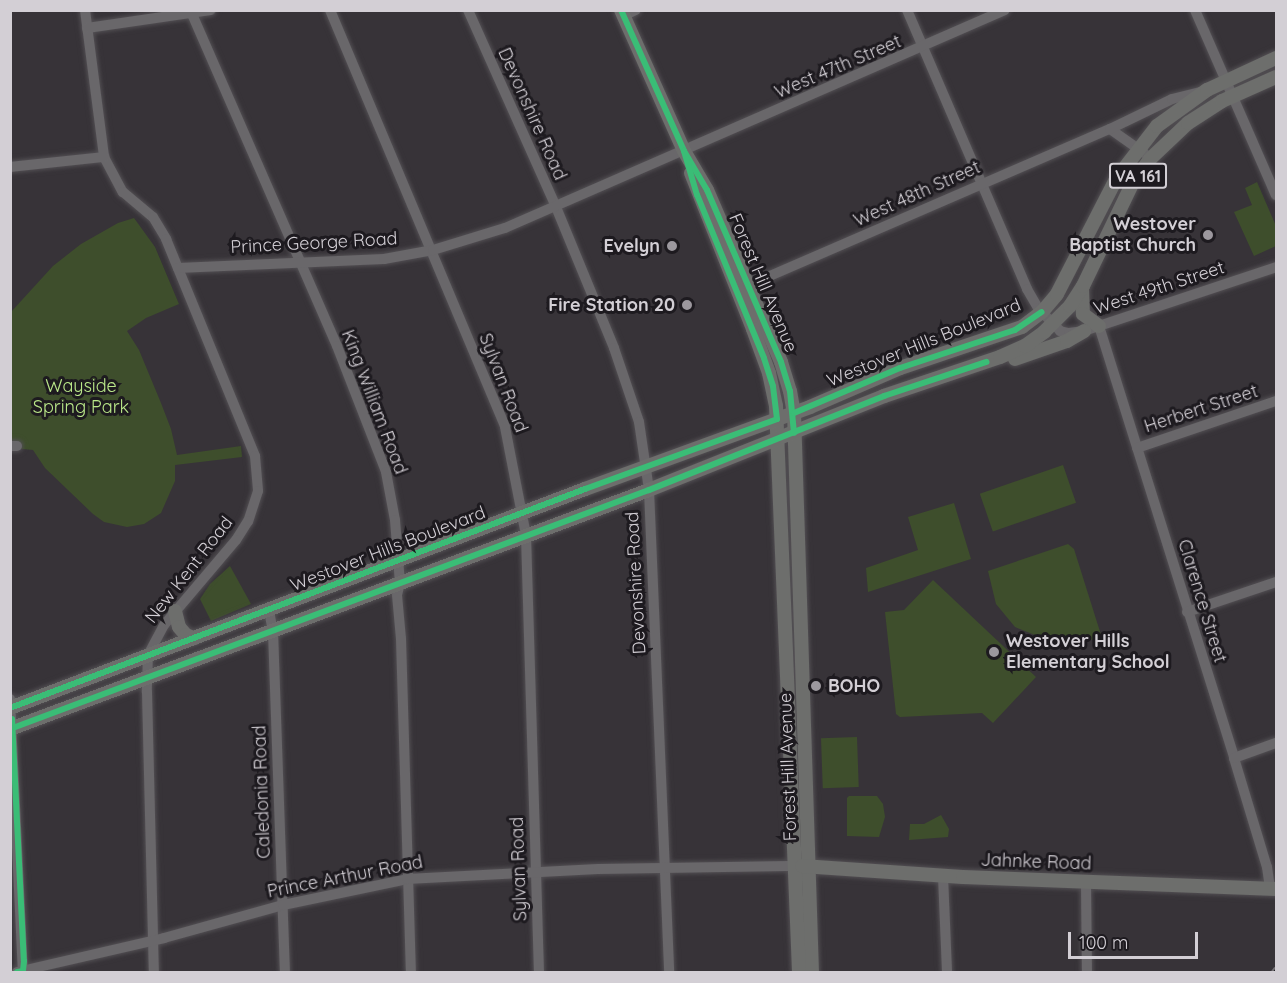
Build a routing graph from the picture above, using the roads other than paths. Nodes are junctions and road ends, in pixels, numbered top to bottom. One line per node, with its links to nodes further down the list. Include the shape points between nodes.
1 (85, 10): 10 (street)
2 (211, 10): 9 (street)
3 (330, 10): 26 (street, Sylvan Road)
4 (468, 10): 25 (street, Devonshire Road)
5 (907, 10): 11 (street)
6 (1005, 10): 11 (street, West 47th Street)
7 (1195, 10): 14 (street)
8 (627, 12): 19 (main road, Forest Hill Avenue)
9 (192, 14): 10 (street); 27 (street, King William Road)
10 (87, 28): 20 (street)
11 (923, 48): 19 (street, West 47th Street); 23 (street)
12 (1276, 58): 14 (main road, Westover Hills Boulevard / VA 161)
13 (1276, 77): 16 (main road, Westover Hills Boulevard / VA 161)
14 (1226, 80): 15 (main road, Westover Hills Boulevard / VA 161); 16 (street)
15 (1207, 90): 17 (street, West 48th Street, via 1172,99); 18 (main road, Westover Hills Boulevard / VA 161, via 1157,126)
16 (1233, 96): 21 (main road, Westover Hills Boulevard / VA 161, via 1188,123); 24 (street)
17 (1110, 129): 18 (street); 23 (street, West 48th Street)
18 (1138, 148): 21 (street); 32 (main road, Westover Hills Boulevard / VA 161, via 1116,179 1063,285)
19 (684, 151): 25 (street, Prince George Road); 31 (main road, Forest Hill Avenue, via 707,190)
20 (104, 157): 22 (street); 29 (street, New Kent Road, via 123,192 153,217)
21 (1150, 159): 30 (main road, Westover Hills Boulevard / VA 161, via 1132,184)
22 (10, 167)
23 (982, 183): 31 (street, West 48th Street); 32 (street, via 1027,289)
24 (1276, 195)
25 (556, 207): 26 (street, Prince George Road); 43 (street, Devonshire Road, via 633,403)
26 (433, 250): 27 (street, Prince George Road, via 384,259); 45 (street, Sylvan Road, via 506,427)
27 (299, 260): 29 (street, Prince George Road); 47 (street, King William Road, via 386,472)
28 (1276, 267): 34 (street, West 49th Street)
29 (178, 268): 50 (street, New Kent Road, via 255,456 258,491 248,521 236,540)
30 (1083, 286): 33 (main road, Westover Hills Boulevard / VA 161); 34 (main road, via 1083,314)
31 (743, 287): 38 (main road, Forest Hill Avenue, via 786,376); 39 (main road, Forest Hill Avenue, via 769,373)
32 (1042, 312): 33 (street); 38 (main road, Westover Hills Boulevard / VA 161, via 1019,328 900,368)
33 (1053, 325): 35 (street, West 49th Street, via 1065,332); 36 (main road, Westover Hills Boulevard / VA 161, via 1025,346)
34 (1099, 326): 35 (street, West 49th Street); 42 (street, Clarence Street)
35 (1084, 331): 36 (main road, via 1019,357)
36 (986, 362): 40 (main road, Westover Hills Boulevard / VA 161, via 884,396)
37 (1276, 401): 42 (street, Herbert Street)
38 (794, 413): 39 (main road, Westover Hills Boulevard / VA 161); 40 (main road, Forest Hill Avenue)
39 (777, 419): 41 (main road, Forest Hill Avenue); 43 (main road, Westover Hills Boulevard / VA 161)
40 (794, 433): 41 (main road, Westover Hills Boulevard / VA 161); 63 (main road, Forest Hill Avenue)
41 (779, 439): 44 (main road, Westover Hills Boulevard / VA 161); 62 (main road, Forest Hill Avenue)
42 (1137, 448): 52 (street, Clarence Street)
43 (645, 468): 44 (street, Devonshire Road); 45 (main road, Westover Hills Boulevard / VA 161)
44 (649, 490): 46 (main road, Westover Hills Boulevard / VA 161); 64 (street, Devonshire Road)
45 (522, 513): 46 (street, Sylvan Road); 47 (main road, Westover Hills Boulevard / VA 161)
46 (526, 535): 49 (main road, Westover Hills Boulevard / VA 161); 65 (street, Sylvan Road)
47 (398, 560): 49 (street, King William Road); 51 (main road, Westover Hills Boulevard / VA 161)
48 (1276, 582): 52 (street)
49 (400, 583): 53 (main road, Westover Hills Boulevard / VA 161); 67 (street, King William Road, via 397,596)
50 (175, 611): 54 (main road, via 179,627); 55 (street, New Kent Road)
51 (268, 611): 53 (street, Caledonia Road); 54 (main road, Westover Hills Boulevard / VA 161)
52 (1187, 612): 61 (street, Clarence Street)
53 (273, 631): 56 (main road, Westover Hills Boulevard / VA 161); 70 (street, Caledonia Road)
54 (194, 638): 55 (main road, Westover Hills Boulevard / VA 161)
55 (148, 655): 56 (street, New Kent Road); 58 (main road, Westover Hills Boulevard / VA 161)
56 (147, 679): 59 (main road, Westover Hills Boulevard / VA 161); 71 (street, New Kent Road)
57 (10, 699): 58 (street)
58 (11, 708): 59 (street)
59 (12, 729): 72 (street)
60 (1276, 743): 61 (street)
61 (1234, 758): 69 (street, Clarence Street)
62 (794, 866): 63 (main road, Jahnke Road); 64 (street, Prince Arthur Road); 78 (main road, Forest Hill Avenue)
63 (810, 867): 66 (main road, Jahnke Road); 79 (main road, Forest Hill Avenue)
64 (666, 868): 65 (street, Prince Arthur Road); 77 (street, Devonshire Road)
65 (535, 871): 67 (street, Prince Arthur Road); 76 (street, Sylvan Road)
66 (943, 876): 68 (main road, Jahnke Road); 80 (street)
67 (407, 879): 70 (street, Prince Arthur Road); 75 (street, King William Road)
68 (1086, 882): 69 (main road, Jahnke Road); 81 (street)
69 (1273, 888)
70 (283, 905): 71 (street, Prince Arthur Road); 74 (street, Caledonia Road)
71 (153, 940): 72 (street, Prince Arthur Road); 73 (street, New Kent Road)
72 (21, 972)
73 (154, 972)
74 (285, 972)
75 (411, 972)
76 (539, 972)
77 (669, 972)
78 (799, 972)
79 (812, 972)
80 (947, 972)
81 (1087, 972)

